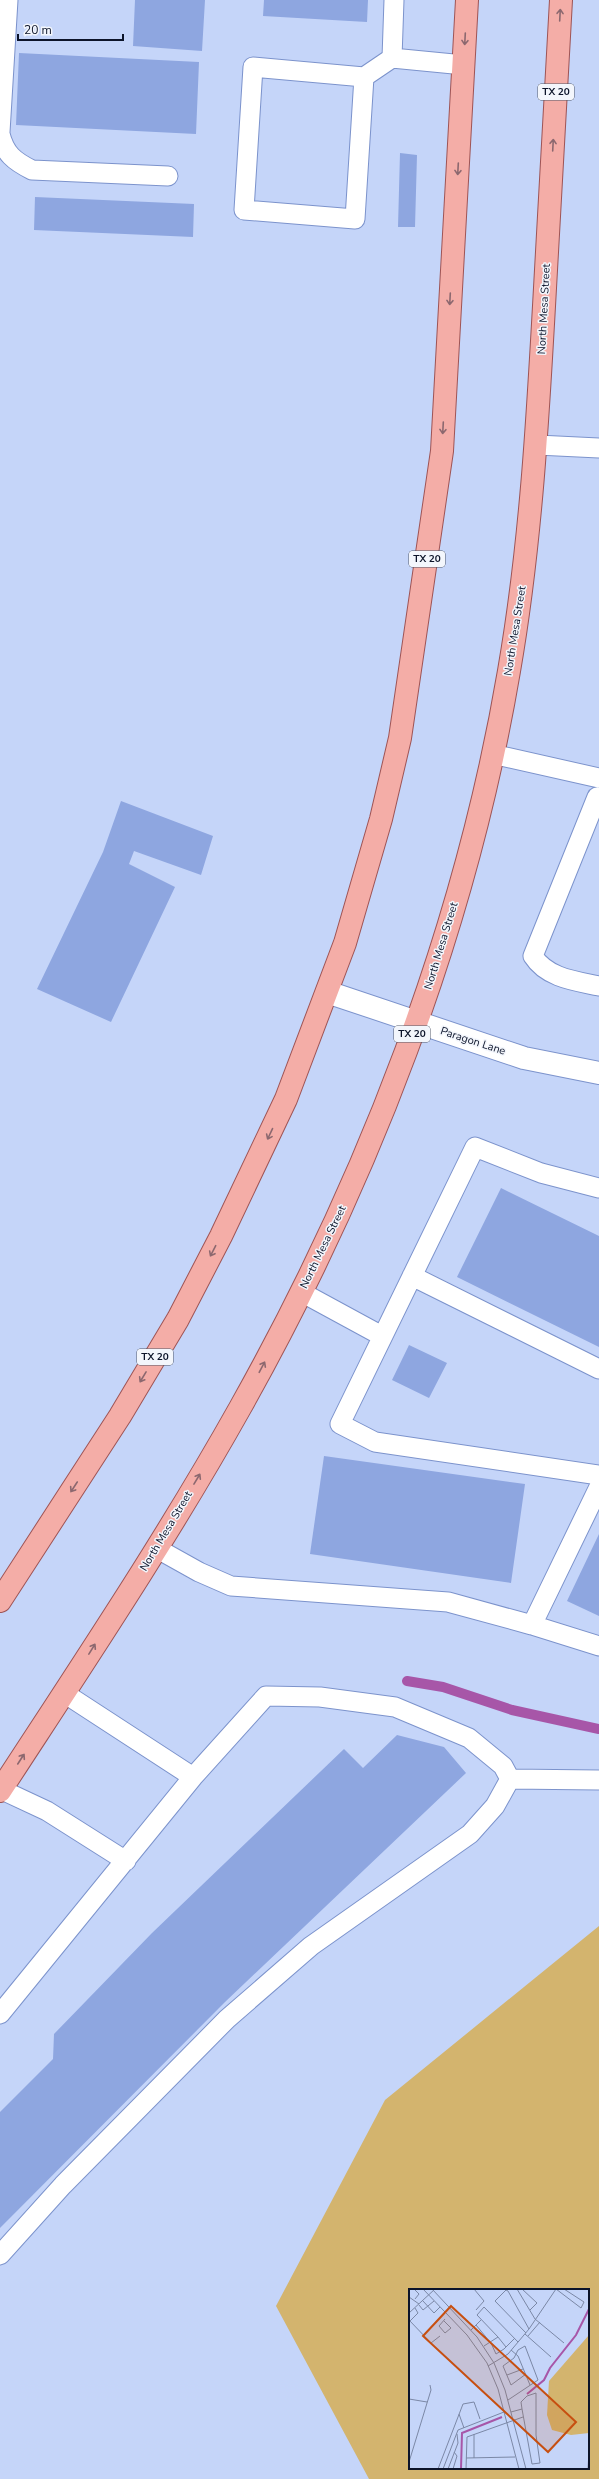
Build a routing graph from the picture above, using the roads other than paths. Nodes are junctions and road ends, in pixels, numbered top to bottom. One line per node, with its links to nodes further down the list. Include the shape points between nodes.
1 (8, 0): 8 (lane)
2 (394, 0): 5 (lane)
3 (467, 0): 6 (main road, TX 20, one-way to 6)
4 (561, 0): 10 (main road, North Mesa Street / TX 20, one-way to 4)
5 (392, 58): 6 (lane); 7 (lane)
6 (464, 64): 15 (main road, TX 20, one-way to 15, via 442,451 422,600 400,738 381,819 345,943)
7 (364, 77): 7 (lane, via 253,67 244,210 355,219)
8 (0, 133): 9 (lane, via 4,148 15,161 32,170)
9 (168, 176)
10 (536, 445): 11 (lane); 12 (main road, North Mesa Street / TX 20, via 522,588)
11 (599, 448)
12 (492, 754): 13 (lane); 16 (main road, North Mesa Street / TX 20, via 449,923)
13 (599, 788): 14 (lane, via 532,956 540,967 552,973 569,980)
14 (599, 986)
15 (327, 992): 16 (street, Paragon Lane); 26 (main road, TX 20, one-way to 26, via 286,1099 221,1236 178,1319 120,1416)
16 (416, 1022): 17 (street, Paragon Lane, via 524,1058); 20 (main road, North Mesa Street / TX 20, via 398,1073 340,1212)
17 (599, 1073)
18 (599, 1188): 19 (lane, via 541,1173 475,1147)
19 (412, 1276): 21 (lane); 22 (lane)
20 (301, 1292): 21 (lane); 25 (main road, North Mesa Street / TX 20, one-way to 20, via 240,1408)
21 (382, 1336): 23 (lane, via 340,1424 375,1442)
22 (599, 1369)
23 (599, 1475)
24 (599, 1487): 27 (lane)
25 (156, 1548): 27 (lane, via 199,1572 232,1586 448,1602); 29 (main road, North Mesa Street / TX 20, one-way to 25)
26 (0, 1601)
27 (532, 1625): 28 (lane)
28 (599, 1646)
29 (64, 1693): 30 (lane); 33 (main road, North Mesa Street / TX 20, one-way to 29)
30 (193, 1777): 31 (lane, via 266,1696 320,1697 395,1707 469,1738 502,1766); 34 (lane)
31 (510, 1779): 32 (lane); 36 (lane, via 495,1806 470,1834 311,1946 227,2019 63,2185)
32 (599, 1780)
33 (0, 1790): 34 (lane, via 47,1811)
34 (126, 1861): 35 (lane)
35 (0, 2014)
36 (0, 2255)

